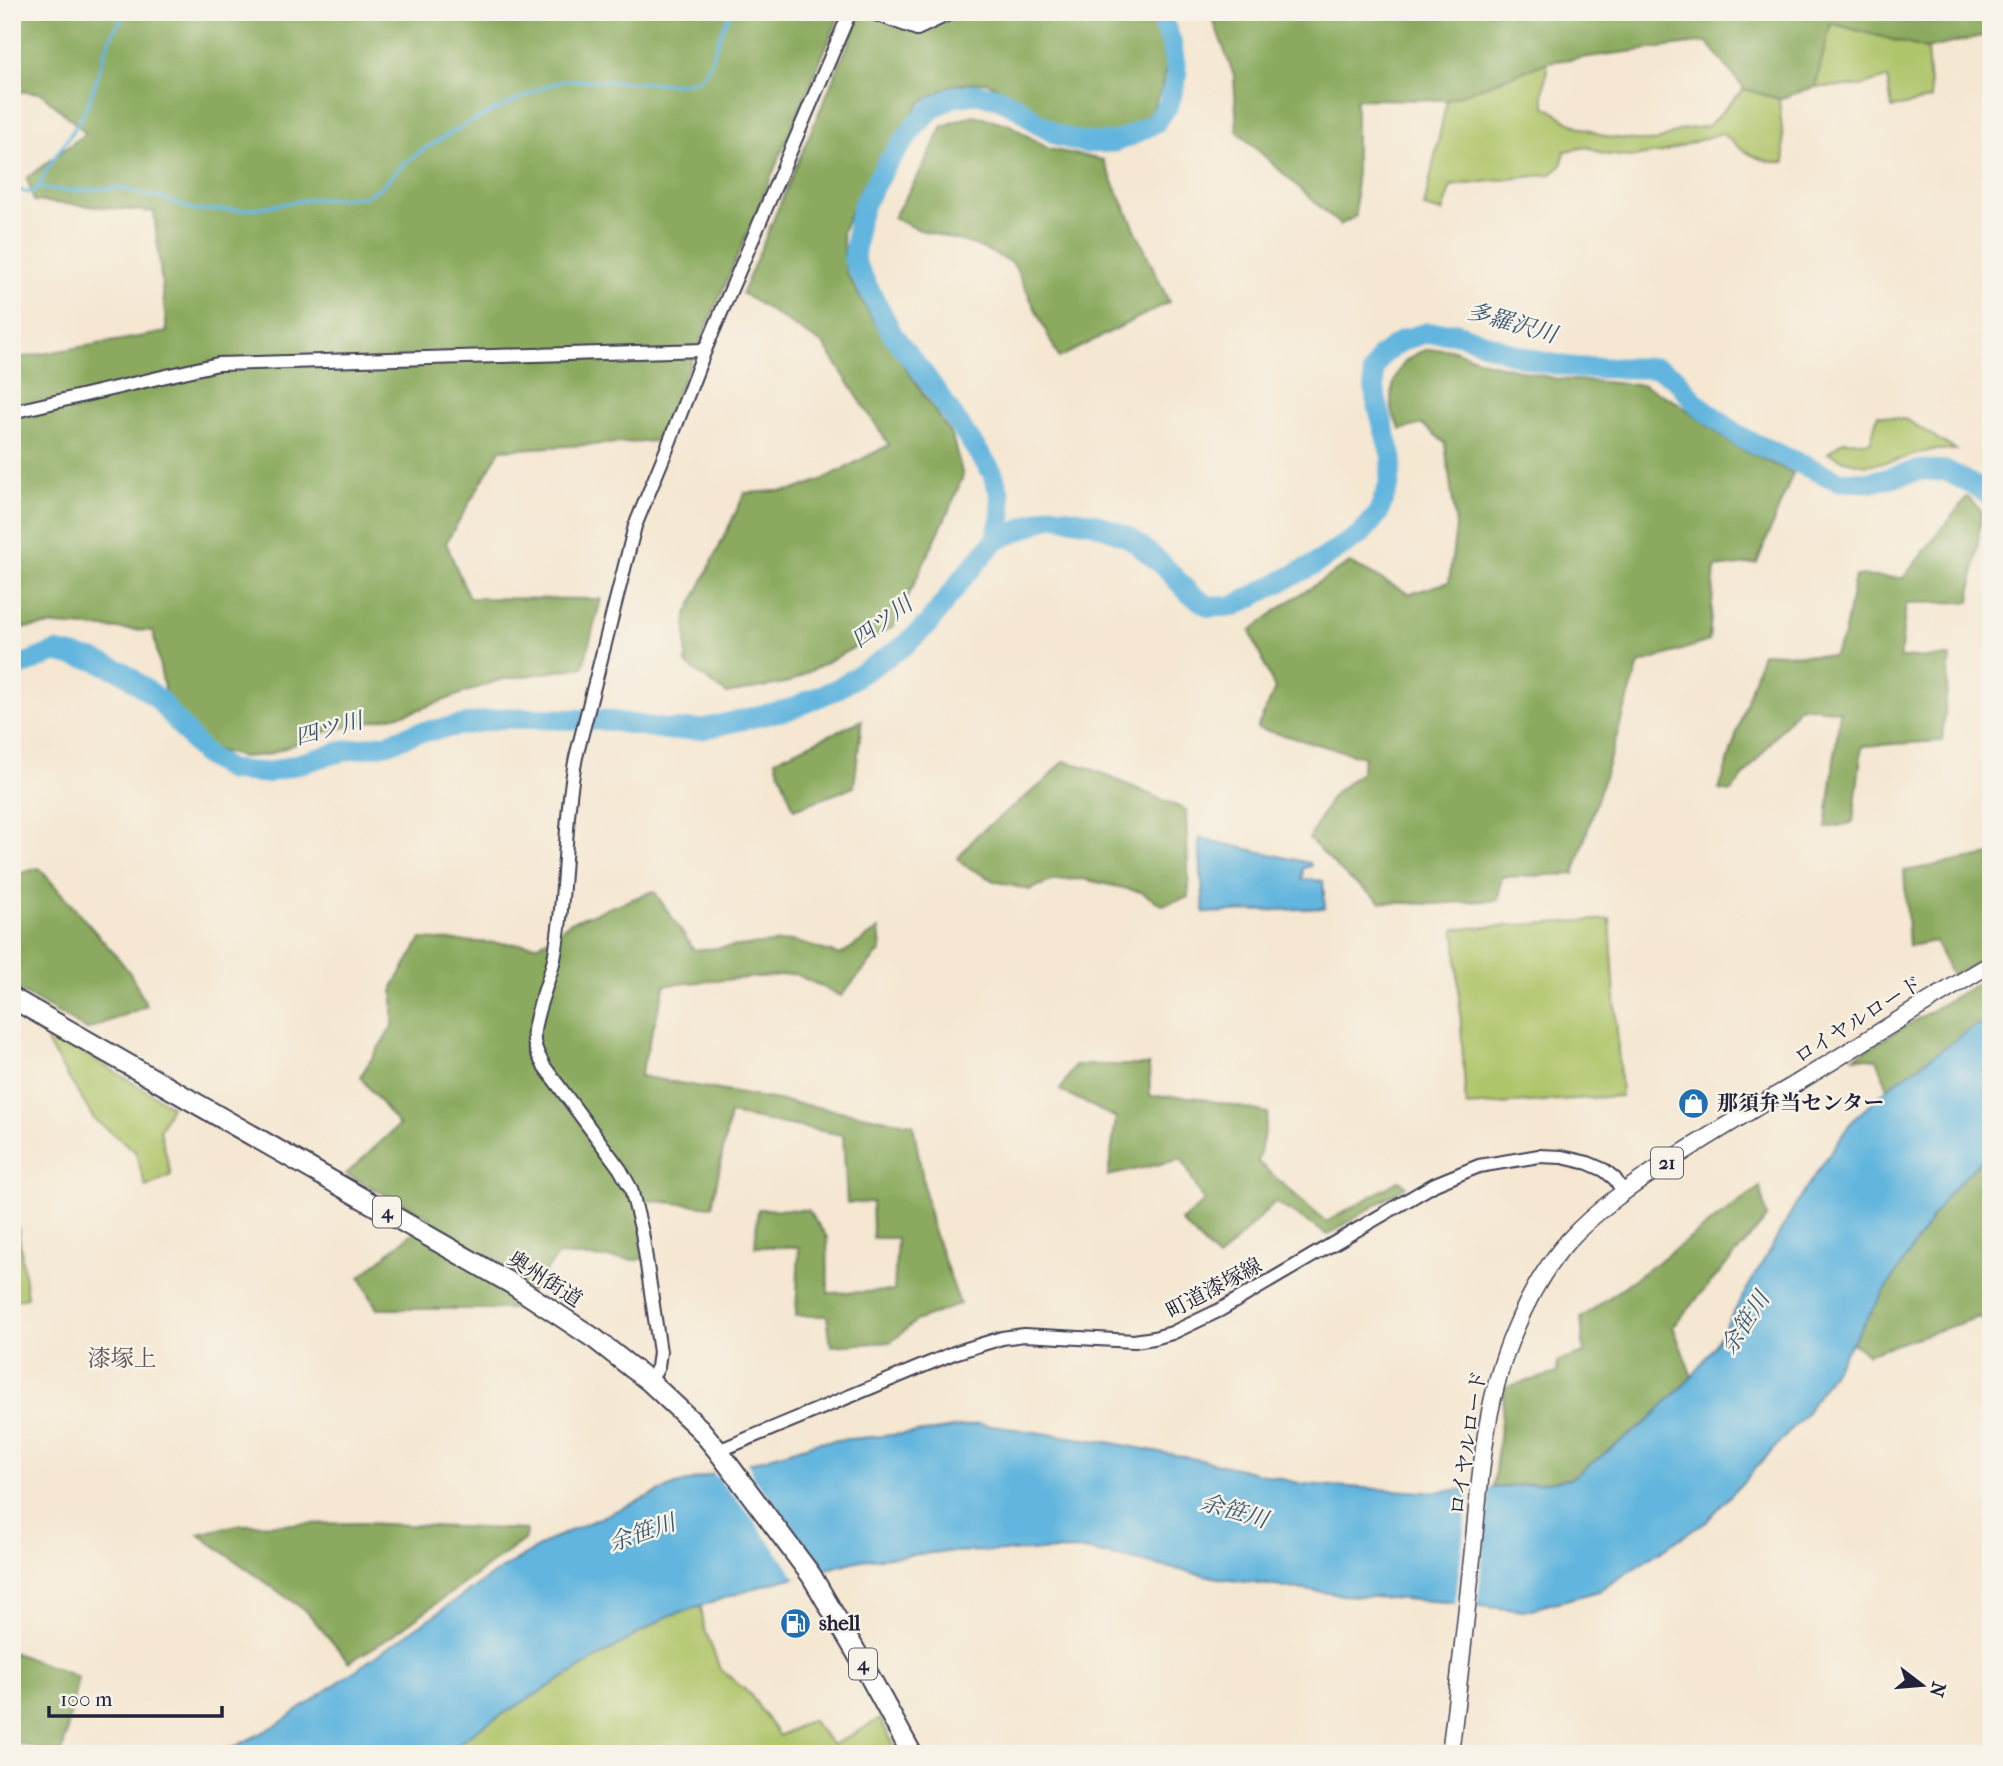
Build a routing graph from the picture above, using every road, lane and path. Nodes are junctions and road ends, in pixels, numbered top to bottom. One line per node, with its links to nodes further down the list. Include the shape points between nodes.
1 (850, 12): 4 (street)
2 (870, 12): 3 (street, via 917,29)
3 (953, 12)
4 (705, 349): 5 (street, via 218,364); 9 (street, via 635,526 593,685 571,786 554,960 533,1032 544,1066 631,1189 660,1352)
5 (12, 412)
6 (1991, 964): 8 (main road, ロイヤルロード / 21)
7 (12, 998): 9 (highway, 奥州街道 / 4, via 512,1283)
8 (1624, 1193): 10 (street, 町道漆塚線, via 1604,1170 1563,1157 1539,1156 1479,1166 1451,1175 1220,1310 1172,1333 1134,1341 1024,1335 979,1344); 12 (main road, ロイヤルロード / 21, via 1586,1223 1546,1270 1513,1333 1498,1379 1481,1474)
9 (650, 1382): 10 (highway, 奥州街道 / 4)
10 (718, 1451): 11 (highway, 奥州街道 / 4, via 811,1575)
11 (912, 1754)
12 (1450, 1754)

